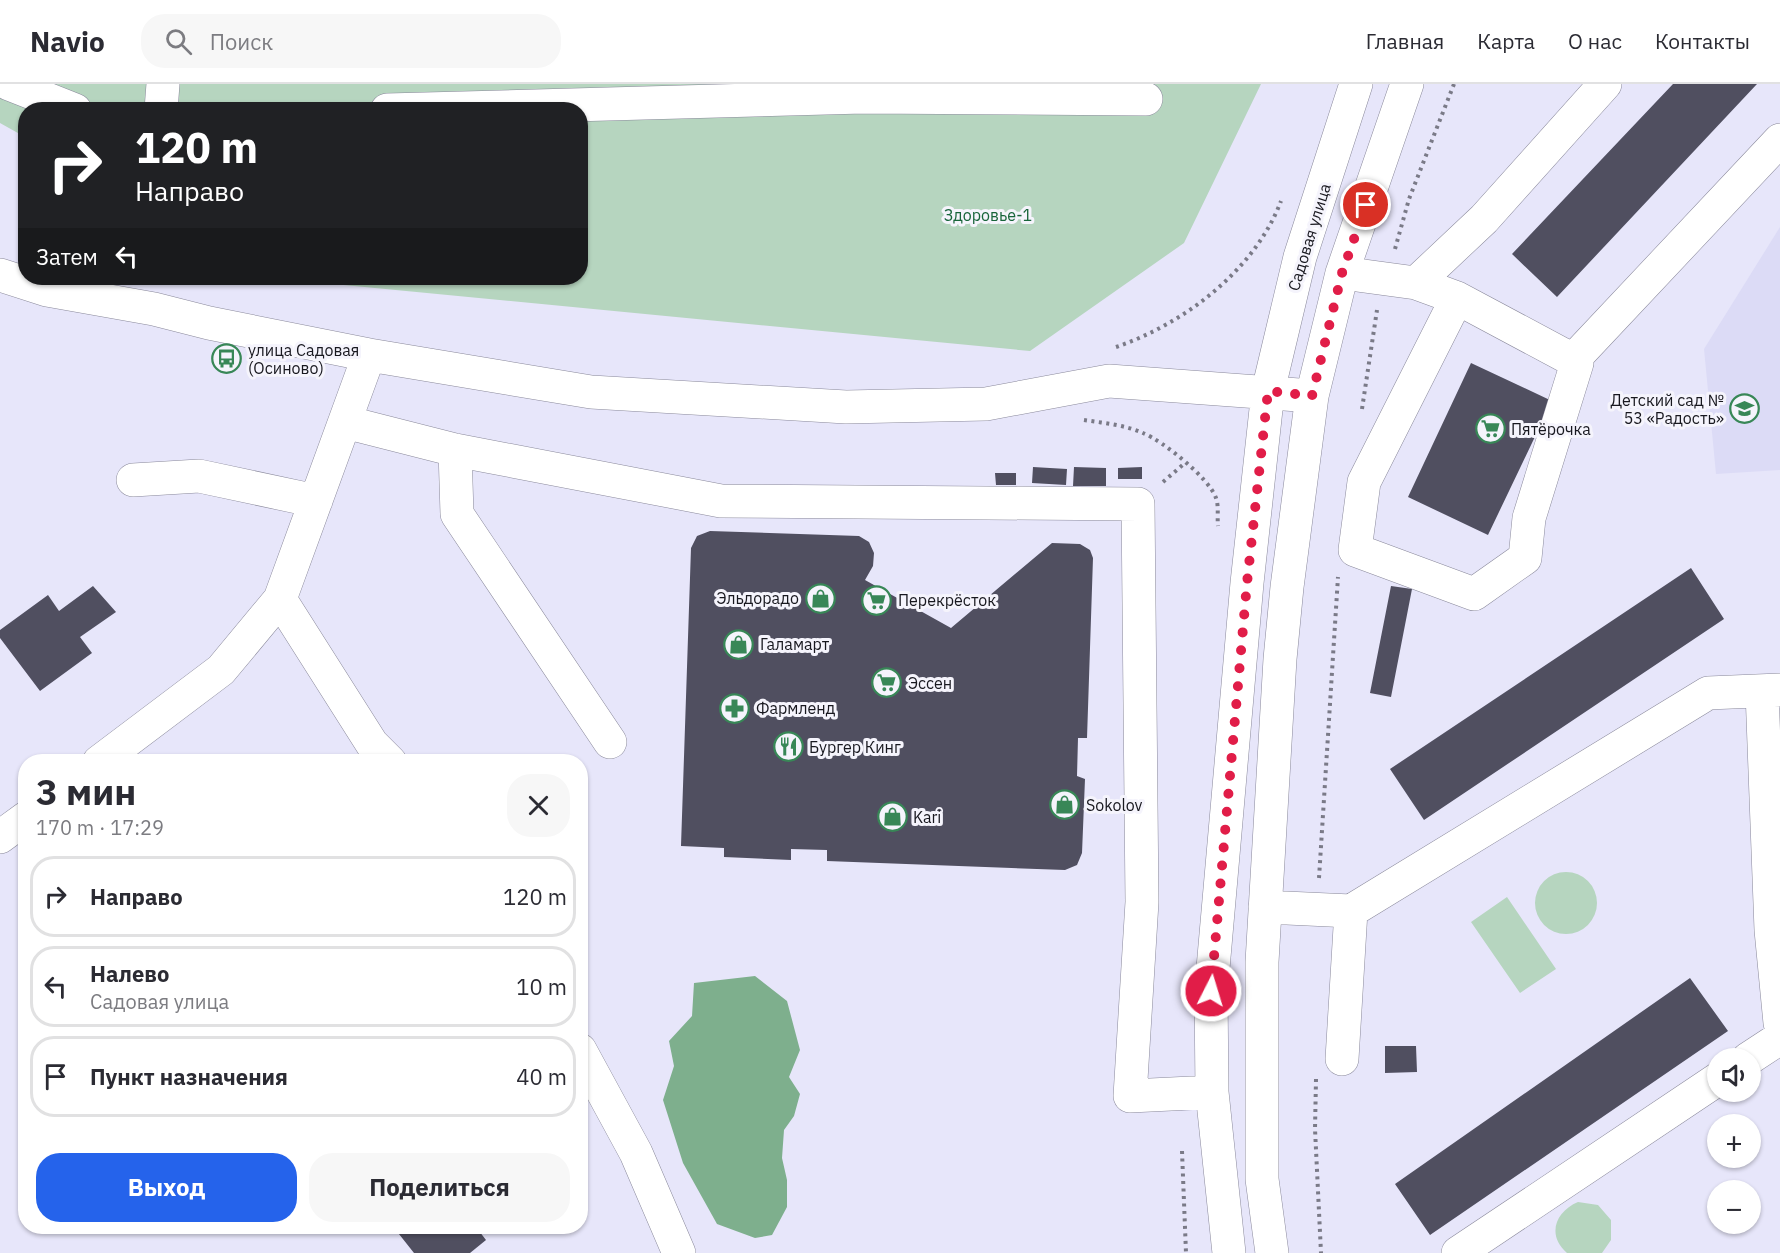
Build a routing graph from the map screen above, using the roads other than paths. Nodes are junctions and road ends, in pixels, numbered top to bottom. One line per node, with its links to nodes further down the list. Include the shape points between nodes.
1 (9, 84): 9 (street)
2 (163, 84): 10 (street)
3 (1356, 84): 21 (street, Садовая улица, via 1300,257)
4 (1407, 84): 13 (street)
5 (1605, 84): 16 (street, via 1484,219)
6 (873, 90): 7 (street); 8 (street)
7 (708, 92): 11 (street)
8 (1146, 99)
9 (55, 102)
10 (162, 102)
11 (530, 102)
12 (1780, 140): 20 (street)
13 (1342, 273): 16 (street); 22 (street)
14 (0, 275): 15 (street)
15 (18, 278)
16 (1416, 283): 18 (street)
17 (54, 285): 19 (street)
18 (1457, 298): 20 (street); 20 (street, via 1364,482 1354,550 1474,594 1525,558 1529,518 1577,363)
19 (369, 355): 21 (street, via 591,392 846,407 986,404 1109,381); 23 (street)
20 (1573, 360)
21 (1268, 391): 22 (street); 43 (street, Садовая улица, via 1211,991)
22 (1312, 396): 34 (street, via 1280,659)
23 (345, 422): 24 (street); 26 (street)
24 (455, 450): 29 (street, via 458,514); 43 (street, via 721,501 1138,504 1142,902 1130,1096)
25 (133, 480): 26 (street, via 199,476)
26 (316, 501): 27 (street)
27 (280, 599): 30 (street, via 221,670); 31 (street)
28 (1771, 691): 35 (street, via 1708,693); 36 (street)
29 (610, 742)
30 (110, 754)
31 (382, 754)
32 (18, 824): 33 (street)
33 (0, 837)
34 (1265, 907): 35 (street); 46 (street, via 1262,1168)
35 (1351, 911): 41 (street)
36 (1775, 930): 37 (street)
37 (1780, 1023)
38 (1780, 1038): 39 (street)
39 (1761, 1050)
40 (588, 1065): 44 (street, via 636,1153)
41 (1329, 1065)
42 (1707, 1087): 47 (street)
43 (1212, 1092): 45 (street, Садовая улица)
44 (679, 1253)
45 (1229, 1253)
46 (1272, 1253)
47 (1458, 1253)

